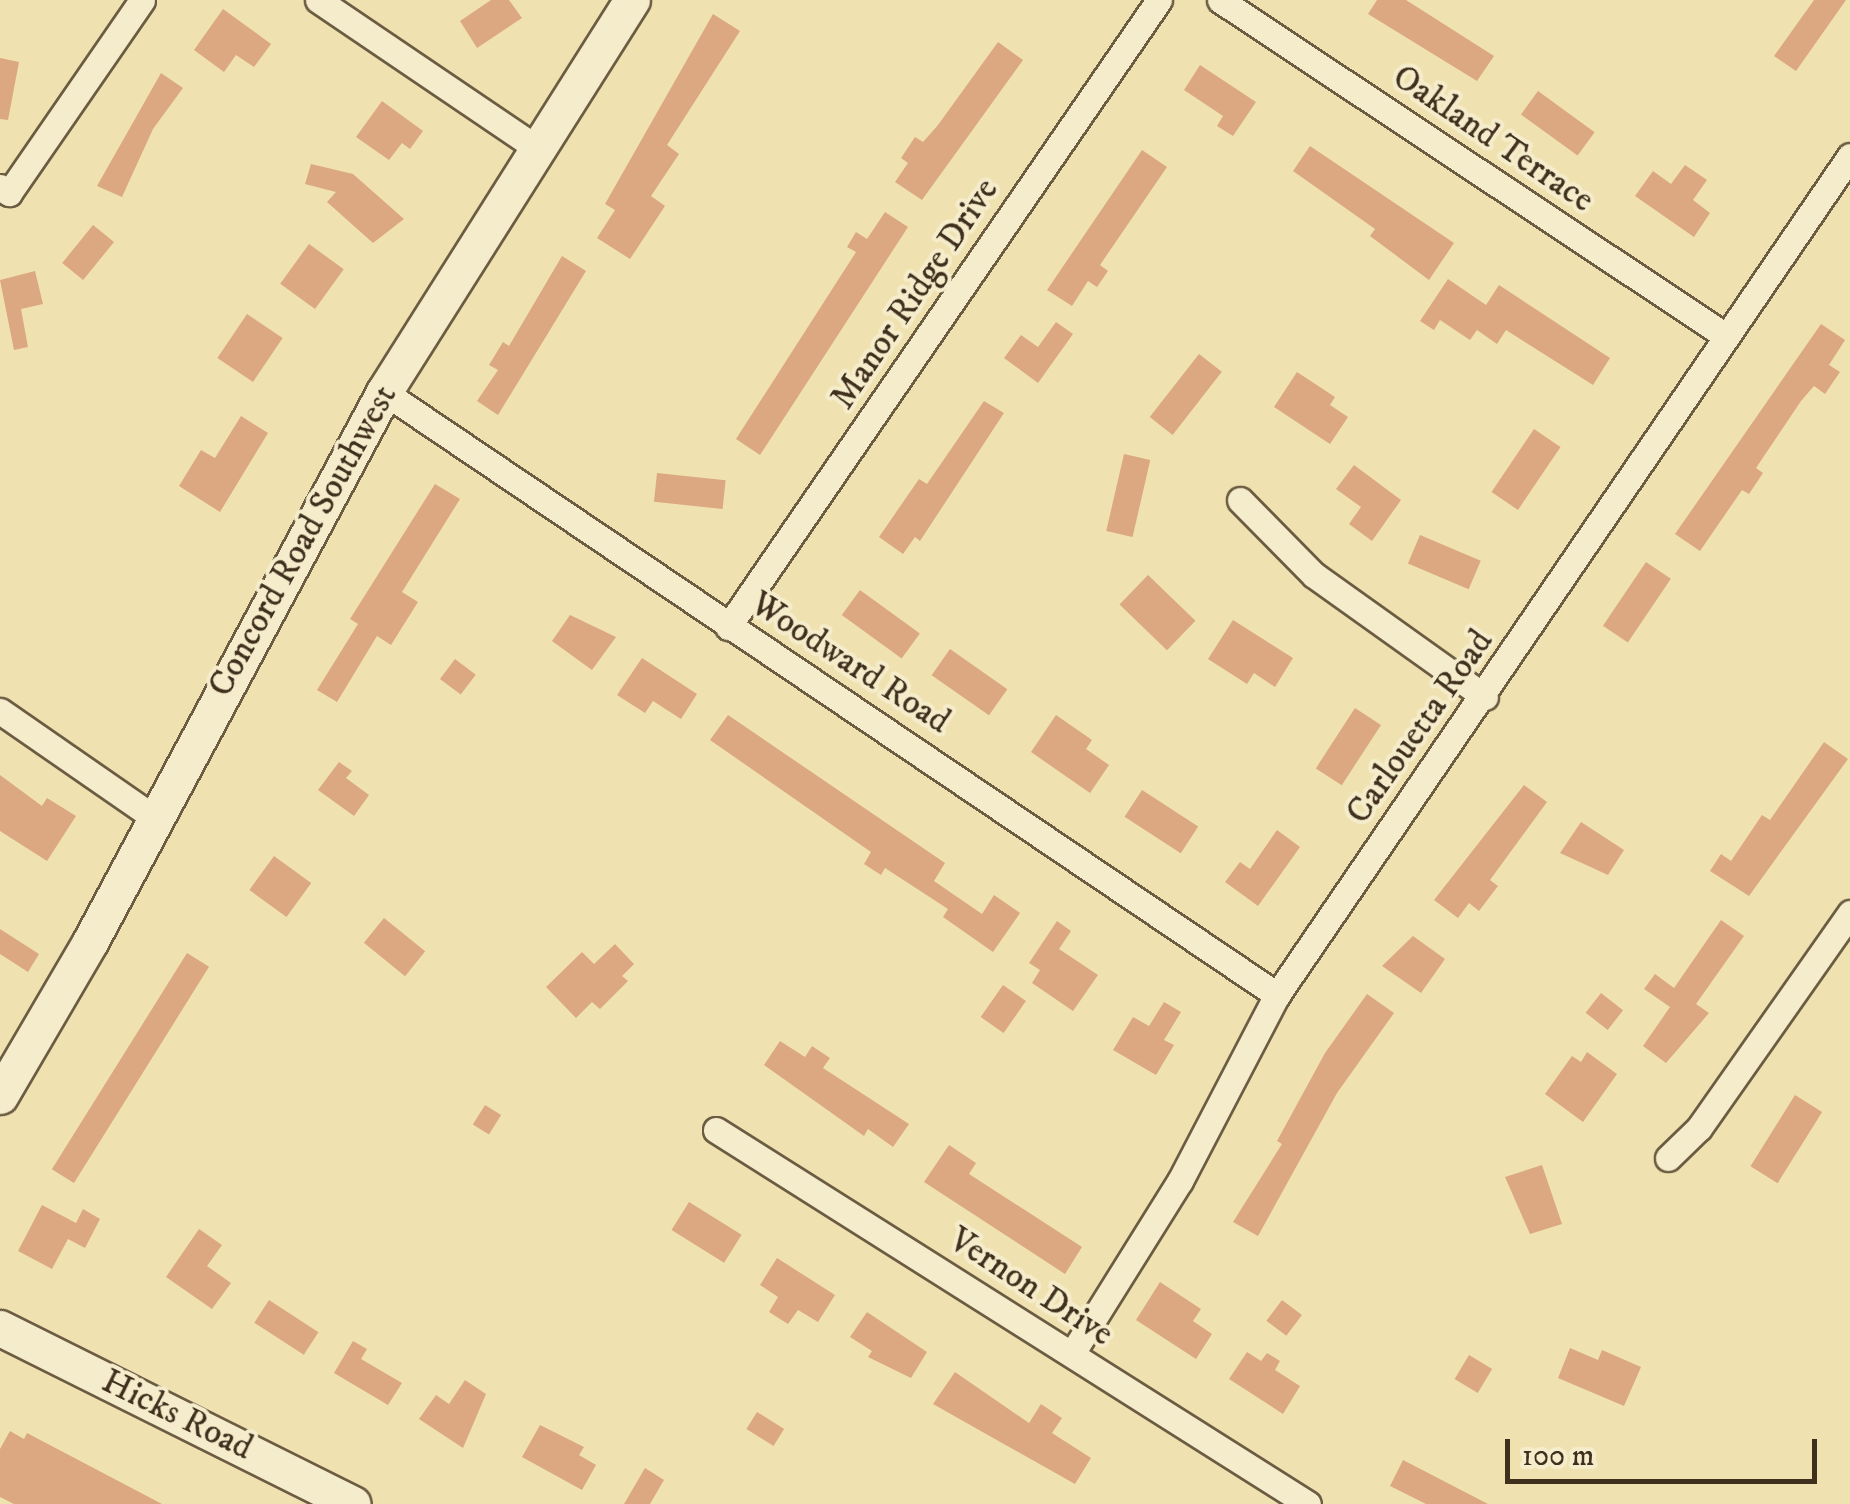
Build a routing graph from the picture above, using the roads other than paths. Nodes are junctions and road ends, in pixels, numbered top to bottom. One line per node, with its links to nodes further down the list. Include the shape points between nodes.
1 (142, 0): 8 (street, via 9,193)
2 (318, 0): 6 (street)
3 (632, 0): 6 (street, Concord Road Southwest)
4 (1159, 0): 12 (street, Manor Ridge Drive)
5 (1220, 0): 9 (street, Oakland Terrace)
6 (535, 147): 10 (street, Concord Road Southwest)
7 (1850, 156): 9 (street, Carlouetta Road)
8 (0, 186)
9 (1726, 336): 13 (street, Carlouetta Road)
10 (384, 392): 12 (street, Woodward Road); 15 (street, Concord Road Southwest)
11 (1240, 500): 13 (street, via 1314,576)
12 (728, 627): 17 (street, Woodward Road)
13 (1484, 696): 17 (street, Carlouetta Road)
14 (0, 711): 15 (street)
15 (156, 819): 18 (street, Concord Road Southwest)
16 (1850, 913): 20 (street, via 1700,1128)
17 (1277, 995): 22 (street, Carlouetta Road, via 1180,1181)
18 (0, 1096)
19 (716, 1130): 22 (street, Vernon Drive)
20 (1668, 1158)
21 (0, 1328): 23 (street, Hicks Road)
22 (1073, 1352): 24 (street, Vernon Drive)
23 (353, 1504)
24 (1308, 1504)

